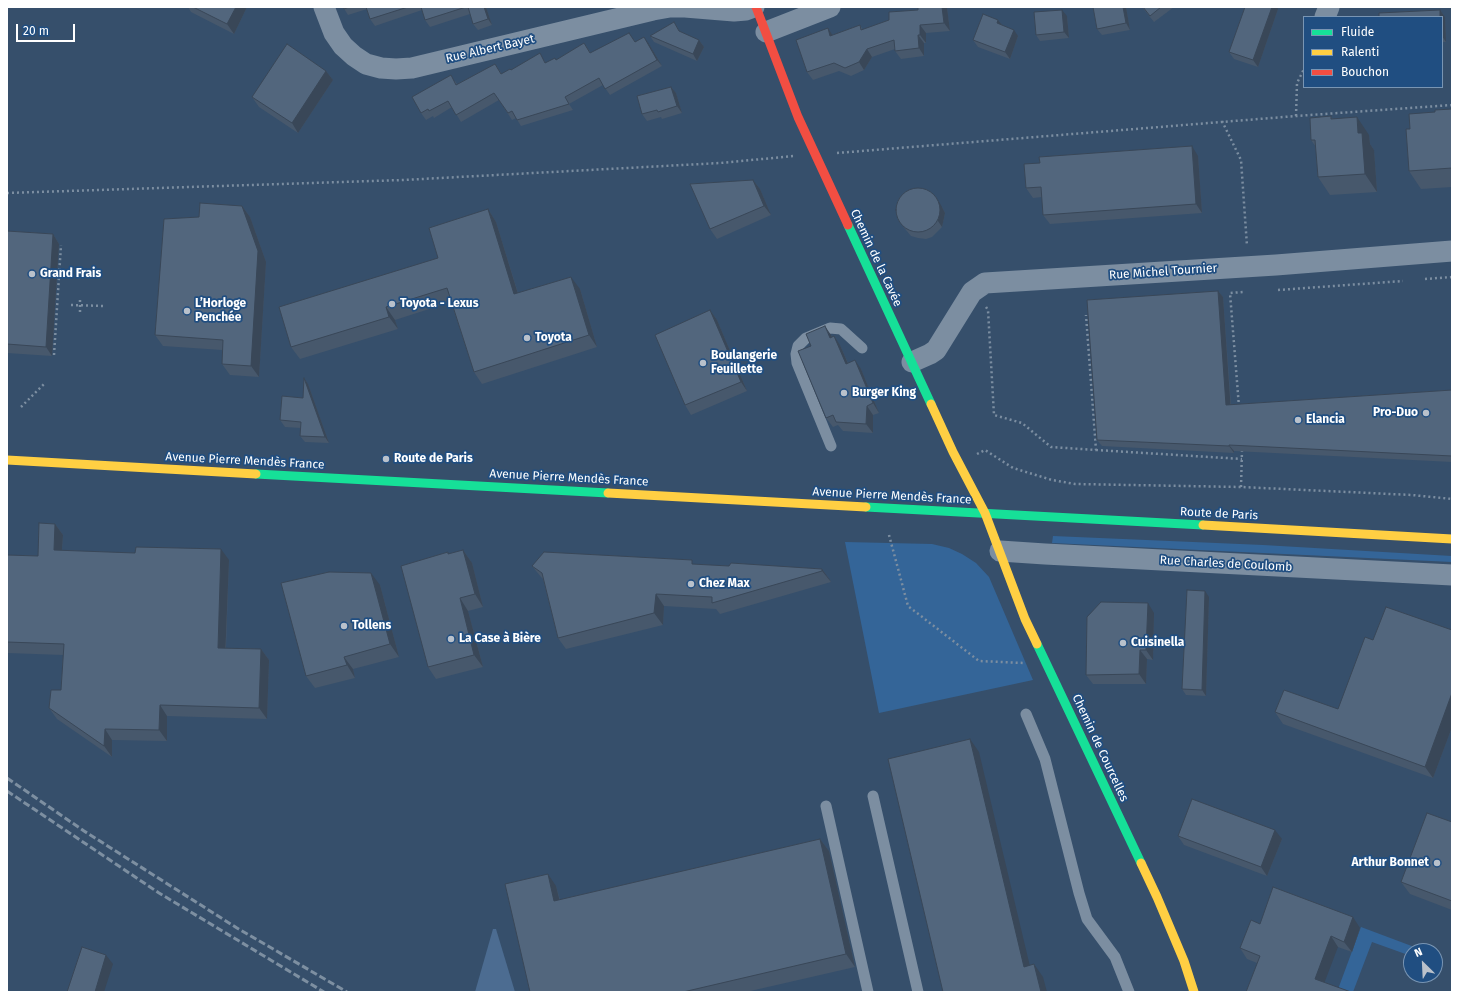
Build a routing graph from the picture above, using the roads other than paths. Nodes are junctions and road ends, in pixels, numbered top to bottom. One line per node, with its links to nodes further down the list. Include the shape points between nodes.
1 (324, 7): 5 (street, Rue Albert Bayet, via 334,33 354,56 366,64 396,69 412,68)
2 (685, 7): 3 (street, Rue Albert Bayet, via 746,10); 5 (street, Rue Albert Bayet)
3 (755, 7): 6 (main road, Chemin de la Cavée)
4 (830, 7): 6 (street)
5 (652, 9)
6 (766, 32): 9 (main road, Chemin de la Cavée, via 798,117)
7 (1452, 251): 9 (street, Rue Michel Tournier, via 985,283 972,292 936,350)
8 (862, 348): 10 (lane, via 841,329 830,328 806,338 798,346 797,363)
9 (912, 362): 12 (main road, Chemin de la Cavée, via 958,463)
10 (831, 446)
11 (7, 460): 12 (main road, Avenue Pierre Mendès France)
12 (985, 513): 13 (main road, Route de Paris); 14 (main road, Chemin de Courcelles)
13 (1452, 539)
14 (1000, 551): 15 (street, Rue Charles de Coulomb); 22 (main road, Chemin de Courcelles, via 1025,619 1157,897)
15 (1452, 575)
16 (1026, 714): 21 (lane, via 1045,759 1087,919 1115,957)
17 (873, 796): 20 (lane)
18 (826, 806): 19 (lane)
19 (868, 992)
20 (918, 992)
21 (1129, 992)
22 (1194, 992)

